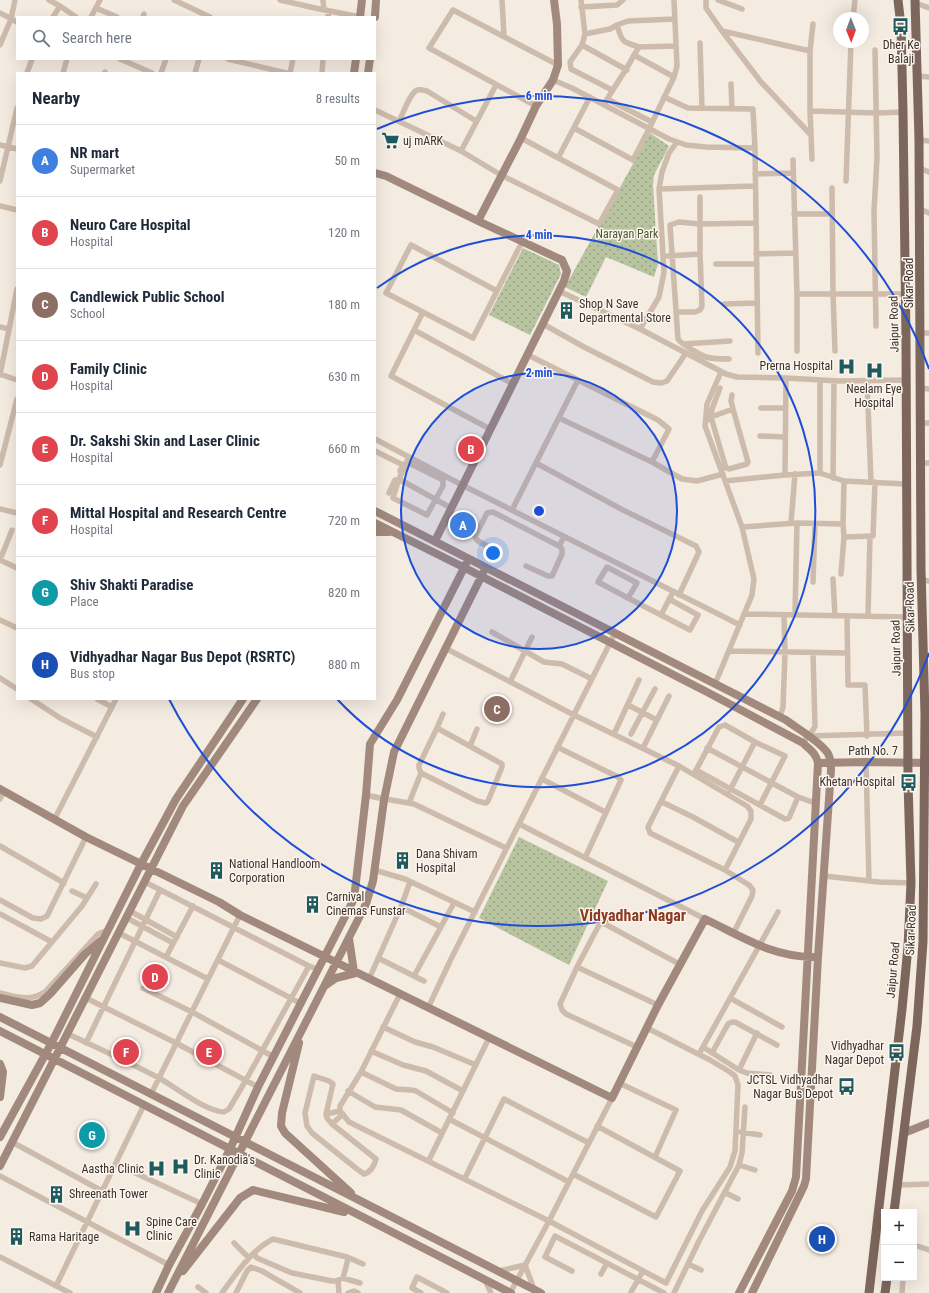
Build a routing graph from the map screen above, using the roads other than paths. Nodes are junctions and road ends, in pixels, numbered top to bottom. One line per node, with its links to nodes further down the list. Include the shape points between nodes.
1 (15, 0): 37 (street)
2 (49, 0): 20 (street)
3 (100, 0): 21 (street)
4 (174, 0): 32 (street)
5 (280, 0): 27 (street)
6 (323, 0): 27 (street)
7 (362, 0): 34 (street)
8 (376, 0): 35 (street)
9 (502, 0): 42 (street)
10 (554, 0): 62 (street)
11 (581, 0): 22 (street)
12 (623, 0): 22 (street, via 617,5)
13 (674, 0): 36 (street)
14 (706, 0): 40 (street, via 706,8)
15 (718, 0): 19 (street)
16 (855, 0): 25 (street)
17 (898, 0): 92 (main road, Jaipur Road)
18 (915, 1): 23 (street); 74 (main road, Sikar Road)
19 (732, 3): 24 (street)
20 (60, 6): 28 (street); 29 (street)
21 (96, 8): 30 (street); 31 (street)
22 (581, 8): 41 (street)
23 (929, 8)
24 (742, 9)
25 (854, 12)
26 (0, 13): 37 (street)
27 (327, 13): 33 (street)
28 (54, 16)
29 (75, 16)
30 (92, 16)
31 (115, 16)
32 (208, 16)
33 (352, 16)
34 (360, 16)
35 (374, 16)
36 (675, 19): 39 (street, via 628,21); 46 (street)
37 (14, 20): 44 (street)
38 (813, 24): 50 (street)
39 (617, 25): 41 (street); 47 (street, via 625,43)
40 (722, 31): 50 (street); 99 (street, via 761,82)
41 (585, 34): 45 (street)
42 (504, 36): 62 (street); 79 (street, via 453,10 429,48)
43 (700, 43): 86 (street)
44 (0, 45)
45 (582, 45): 63 (street); 80 (street, via 570,62 571,69)
46 (676, 46): 47 (street); 75 (street, via 677,66)
47 (639, 47): 51 (street)
48 (851, 48): 91 (street)
49 (875, 50): 93 (street)
50 (810, 51): 89 (street)
51 (634, 55): 63 (street); 75 (street)
52 (32, 60): 64 (street)
53 (67, 60): 65 (street)
54 (124, 60): 66 (street)
55 (166, 60): 67 (street)
56 (199, 60): 68 (street)
57 (232, 60): 69 (street)
58 (293, 60): 70 (street)
59 (323, 60): 71 (street)
60 (356, 60): 72 (street)
61 (370, 60): 73 (street)
62 (558, 65): 77 (street)
63 (627, 70): 80 (street)
64 (27, 72)
65 (63, 72)
66 (150, 72)
67 (161, 72)
68 (195, 72)
69 (282, 72)
70 (290, 72)
71 (322, 72)
72 (354, 72)
73 (368, 72)
74 (918, 76): 76 (street); 101 (main road, Sikar Road)
75 (674, 77): 82 (street)
76 (929, 77)
77 (553, 80): 81 (street); 85 (street)
78 (731, 84): 87 (street)
79 (496, 85): 85 (street); 95 (street)
80 (612, 90): 83 (street)
81 (590, 97): 84 (street); 97 (street)
82 (664, 97): 86 (street, via 688,108); 96 (street)
83 (607, 99): 84 (street); 96 (street)
84 (604, 105): 98 (street)
85 (536, 106): 100 (street)
86 (702, 108): 87 (street)
87 (732, 109): 106 (street, via 753,109)
88 (376, 110): 94 (street)
89 (810, 111): 91 (street); 99 (street)
90 (16, 112): 105 (street)
91 (849, 112): 93 (street); 121 (street)
92 (903, 112): 93 (street); 148 (main road, Jaipur Road)
93 (876, 113): 146 (street)
94 (399, 121): 95 (street, via 412,94 416,90 421,90); 108 (street)
95 (476, 121): 108 (street)
96 (652, 122): 98 (street)
97 (574, 128): 98 (street, via 632,160); 109 (street)
98 (650, 129): 103 (street)
99 (811, 135): 110 (street)
100 (521, 138): 109 (street); 118 (street)
101 (919, 140): 102 (street); 113 (main road, Sikar Road)
102 (929, 140)
103 (677, 142): 106 (street, via 706,147); 124 (street, via 669,153)
104 (0, 145): 105 (street)
105 (8, 147): 107 (street); 120 (street)
106 (755, 148): 117 (street)
107 (16, 149)
108 (460, 151): 118 (street)
109 (558, 158): 118 (street, via 618,190 599,224)
110 (812, 159)
111 (793, 160): 116 (street)
112 (376, 167): 119 (street)
113 (919, 168): 114 (street); 127 (main road, Sikar Road)
114 (929, 172)
115 (376, 173): 119 (street)
116 (793, 173): 117 (street); 130 (street)
117 (755, 174): 122 (street)
118 (502, 175): 132 (street)
119 (386, 176): 132 (street)
120 (0, 181)
121 (846, 181)
122 (755, 186): 124 (street); 133 (street)
123 (832, 188): 131 (street)
124 (659, 189): 139 (street)
125 (700, 197): 134 (street)
126 (0, 206): 128 (street)
127 (920, 209): 129 (street); 160 (main road, Sikar Road)
128 (16, 210)
129 (929, 213)
130 (794, 214): 131 (street); 136 (street)
131 (832, 214): 145 (street)
132 (478, 221): 135 (street)
133 (756, 223): 134 (street); 138 (street)
134 (700, 224): 137 (street); 140 (street, via 679,222 670,225)
135 (522, 242): 143 (street); 144 (street, via 562,260 566,271)
136 (796, 253): 138 (street); 147 (street)
137 (700, 254): 140 (street); 153 (street, via 702,306 695,312)
138 (756, 254): 142 (street)
139 (664, 256): 140 (street); 158 (street, via 659,297)
140 (672, 256): 153 (street)
141 (716, 264): 142 (street)
142 (757, 264): 150 (street)
143 (497, 291): 152 (street, via 474,338); 152 (street, via 411,245 386,292)
144 (559, 291): 154 (street); 158 (street)
145 (833, 293): 146 (street); 147 (street); 164 (street)
146 (876, 293): 148 (street); 155 (street)
147 (797, 294): 163 (street)
148 (905, 294): 174 (main road, Jaipur Road)
149 (16, 303): 157 (street)
150 (757, 303): 151 (street); 166 (street)
151 (724, 304)
152 (423, 312): 159 (street)
153 (676, 312): 162 (street, via 678,339)
154 (543, 324): 165 (street, via 653,382 667,382); 167 (street)
155 (876, 326)
156 (0, 327): 157 (street)
157 (9, 329): 170 (street)
158 (640, 329): 165 (street)
159 (414, 330): 178 (street); 190 (street, via 391,376)
160 (925, 333): 180 (main road, Sikar Road)
161 (730, 341): 162 (street)
162 (683, 344): 168 (street, via 706,357)
163 (797, 350)
164 (835, 351)
165 (686, 353): 169 (street)
166 (758, 353)
167 (528, 355): 173 (street); 178 (street)
168 (729, 359)
169 (721, 372): 171 (street, via 737,378); 188 (street, via 707,404)
170 (0, 374): 172 (street)
171 (786, 378): 175 (street); 184 (street)
172 (16, 380)
173 (578, 380): 187 (street); 196 (street, via 658,420 669,429)
174 (906, 380): 177 (street); 209 (main road, Jaipur Road)
175 (820, 381): 176 (street); 200 (street)
176 (834, 381): 177 (street); 204 (street)
177 (867, 381): 208 (street)
178 (513, 384): 190 (street)
179 (720, 388): 186 (street, via 712,409)
180 (925, 388): 189 (main road, Sikar Road)
181 (732, 395): 185 (street)
182 (16, 402): 199 (street)
183 (761, 408): 184 (street)
184 (785, 408): 192 (street)
185 (733, 409): 186 (street); 186 (street, via 747,464 726,468)
186 (712, 417): 188 (street)
187 (559, 418): 196 (street); 197 (street)
188 (704, 422): 201 (street)
189 (925, 423): 198 (main road, Sikar Road)
190 (490, 429): 210 (street)
191 (760, 436): 192 (street)
192 (785, 437): 203 (street)
193 (376, 440): 195 (street)
194 (376, 451): 195 (street)
195 (406, 460): 205 (street); 210 (street); 211 (street); 212 (street, via 443,480 443,486)
196 (652, 462): 201 (street, via 682,479 698,481)
197 (536, 463): 216 (street); 248 (street, via 696,546 699,552)
198 (925, 463): 213 (main road, Sikar Road)
199 (0, 465)
200 (820, 473): 202 (street); 204 (street)
201 (723, 474): 206 (street)
202 (795, 474): 203 (street); 219 (street)
203 (785, 475): 206 (street)
204 (833, 478): 207 (street)
205 (399, 479): 212 (street); 212 (street, via 394,499 427,515)
206 (725, 481): 224 (street)
207 (844, 481): 208 (street); 223 (street)
208 (873, 482): 209 (street); 230 (street, via 873,536)
209 (906, 484): 258 (main road, Jaipur Road)
210 (462, 485): 214 (street); 216 (street)
211 (389, 493)
212 (435, 500): 214 (street)
213 (925, 504): 228 (main road, Sikar Road)
214 (451, 508): 232 (street)
215 (0, 509): 218 (street)
216 (512, 510): 231 (street)
217 (376, 512): 232 (street)
218 (16, 513)
219 (791, 523): 220 (street); 224 (street)
220 (797, 523): 222 (street); 254 (street)
221 (376, 524): 227 (street)
222 (815, 524): 223 (street); 246 (street)
223 (843, 524): 229 (street)
224 (742, 527): 251 (street, via 754,579 752,595)
225 (12, 530): 236 (street)
226 (376, 532): 227 (street)
227 (392, 532): 240 (street)
228 (925, 535): 241 (main road, Sikar Road)
229 (844, 536): 230 (street); 242 (street)
230 (870, 536): 257 (street)
231 (564, 537): 233 (street); 247 (street)
232 (435, 541): 235 (street)
233 (559, 546): 234 (street, via 490,512 487,513 475,537 478,542); 237 (street, via 563,551 552,576)
234 (500, 553)
235 (469, 558): 238 (street); 240 (street)
236 (0, 560): 239 (street)
237 (526, 566)
238 (486, 567): 243 (street); 264 (street)
239 (16, 568)
240 (465, 568): 243 (street); 322 (street, via 397,700 370,744)
241 (925, 569): 245 (main road, Sikar Road)
242 (841, 574)
243 (482, 577): 266 (street); 267 (street)
244 (833, 579): 255 (street)
245 (925, 580): 259 (main road, Sikar Road)
246 (813, 582)
247 (673, 592): 248 (street); 250 (street)
248 (678, 595): 261 (street)
249 (628, 598): 249 (street, via 637,583 607,567 598,582); 252 (street)
250 (669, 599): 252 (street); 252 (street, via 698,615 690,630)
251 (744, 614): 253 (street); 261 (street)
252 (661, 615)
253 (784, 615): 254 (street); 270 (street)
254 (795, 615): 255 (street)
255 (835, 616): 256 (street)
256 (847, 616): 257 (street); 272 (street)
257 (868, 616): 258 (street)
258 (907, 617): 299 (main road, Jaipur Road)
259 (926, 619): 273 (main road, Sikar Road)
260 (0, 620): 262 (street)
261 (740, 625): 269 (street)
262 (16, 628)
263 (492, 632): 268 (street)
264 (615, 633): 266 (street); 278 (street)
265 (532, 637): 268 (street)
266 (611, 643): 275 (street); 304 (street)
267 (445, 648): 277 (street); 324 (street, via 394,752)
268 (525, 651): 275 (street, via 544,662 562,664); 277 (street)
269 (729, 651): 270 (street); 278 (street)
270 (785, 653): 271 (street); 293 (street)
271 (813, 653): 272 (street); 300 (street, via 815,726)
272 (847, 653): 301 (street, via 848,685 865,685)
273 (926, 665): 292 (main road, Sikar Road)
274 (0, 678): 279 (street)
275 (592, 678): 291 (street)
276 (639, 680): 287 (street)
277 (510, 682): 291 (street)
278 (715, 684): 293 (street)
279 (16, 688)
280 (655, 689): 289 (street)
281 (669, 696): 294 (street)
282 (33, 700): 302 (street)
283 (99, 700): 288 (street)
284 (116, 700): 288 (street)
285 (242, 700): 338 (street, via 176,799)
286 (255, 700): 339 (street, via 183,806)
287 (628, 705): 289 (street); 297 (street)
288 (112, 707): 302 (street)
289 (643, 712): 294 (street); 298 (street)
290 (443, 714): 295 (street)
291 (574, 715): 297 (street); 306 (street)
292 (927, 715): 313 (main road, Sikar Road)
293 (780, 717): 300 (street)
294 (657, 720): 307 (street)
295 (437, 728): 305 (street); 317 (street, via 419,766)
296 (477, 729): 305 (street)
297 (614, 734): 307 (street)
298 (631, 734)
299 (908, 734): 301 (street); 312 (main road, Jaipur Road)
300 (809, 736): 301 (street); 304 (street); 309 (street, via 826,751)
301 (867, 736)
302 (97, 737): 330 (street)
303 (754, 742): 308 (street, via 722,725); 315 (street); 319 (street, via 785,756)
304 (803, 743): 311 (street, via 814,753)
305 (470, 746): 317 (street, via 502,764 486,803)
306 (557, 747): 318 (street); 329 (street, via 618,777 620,780)
307 (643, 748): 314 (street)
308 (707, 748): 315 (street); 316 (street)
309 (831, 762): 310 (street, Path No. 7); 311 (street, Path No. 7); 342 (street)
310 (866, 762): 312 (street, Path No. 7); 343 (street)
311 (818, 763): 327 (street)
312 (908, 763): 313 (street, Path No. 7); 347 (main road, Jaipur Road)
313 (927, 763): 337 (main road, Sikar Road)
314 (680, 766): 316 (street); 325 (street)
315 (741, 767): 319 (street); 320 (street)
316 (695, 772): 320 (street); 333 (street, via 751,811 751,819)
317 (421, 773): 326 (street)
318 (542, 779): 329 (street); 331 (street)
319 (771, 783): 323 (street); 328 (street)
320 (730, 790): 328 (street)
321 (1, 793): 330 (street)
322 (366, 795): 324 (street); 377 (street, via 354,899)
323 (798, 797): 327 (street); 328 (street, via 788,819)
324 (384, 800): 326 (street); 340 (street)
325 (662, 802): 333 (street); 341 (street, via 648,827 650,833)
326 (409, 803): 335 (street)
327 (815, 803): 378 (street)
328 (760, 805)
329 (606, 812): 336 (street)
330 (54, 820): 332 (street)
331 (519, 824): 335 (street); 336 (street)
332 (86, 837): 338 (street); 346 (street)
333 (738, 842): 341 (street)
334 (0, 846): 346 (street)
335 (506, 848): 356 (street)
336 (585, 858): 361 (street)
337 (927, 859): 374 (main road, Sikar Road)
338 (141, 864): 339 (street); 366 (street)
339 (152, 870): 344 (street); 360 (street, via 219,902)
340 (374, 870): 345 (street); 371 (street, via 366,904)
341 (725, 870): 367 (street, via 753,890)
342 (824, 876): 343 (street); 380 (street)
343 (869, 881): 347 (street)
344 (145, 882): 349 (street); 359 (street)
345 (410, 882): 353 (street); 355 (street)
346 (64, 883): 352 (street, via 47,916 41,919 33,918)
347 (911, 883): 532 (main road, Jaipur Road, via 902,1009)
348 (96, 884): 351 (street)
349 (160, 890): 354 (street); 362 (street)
350 (72, 891): 351 (street)
351 (88, 898): 373 (street)
352 (0, 900)
353 (454, 903): 356 (street); 364 (street)
354 (193, 906): 365 (street); 369 (street)
355 (401, 907): 364 (street); 381 (street)
356 (475, 912): 404 (street)
357 (778, 912): 376 (street)
358 (0, 914): 373 (street)
359 (128, 915): 362 (street); 363 (street); 368 (street)
360 (240, 915): 365 (street); 377 (street)
361 (706, 919): 367 (street); 385 (street)
362 (146, 920): 363 (street); 369 (street)
363 (142, 927): 372 (street); 375 (street)
364 (441, 927): 389 (street)
365 (234, 928): 382 (street); 386 (street)
366 (108, 930): 370 (street); 395 (street, via 98,934 45,992 37,997)
367 (734, 932): 376 (street)
368 (119, 933): 372 (street); 398 (street)
369 (177, 936): 375 (street)
370 (104, 938): 397 (street, via 85,954 40,1003 32,1005); 417 (street)
371 (349, 938): 384 (street); 388 (street)
372 (135, 941): 379 (street); 403 (street)
373 (52, 942): 383 (street, via 32,966 25,968)
374 (926, 942): 455 (main road, Sikar Road)
375 (173, 943): 379 (street)
376 (759, 946): 378 (street, via 781,953); 399 (street)
377 (324, 956): 384 (street); 386 (street)
378 (808, 956): 380 (street); 530 (street, via 796,1177 792,1191)
379 (166, 957): 390 (street)
380 (818, 957): 531 (street, via 804,1186)
381 (378, 958): 389 (street); 391 (street)
382 (218, 960): 390 (street); 400 (street)
383 (0, 963)
384 (336, 963): 388 (street); 393 (street)
385 (680, 965): 387 (street, via 601,923); 402 (street)
386 (313, 967): 400 (street); 401 (street)
387 (577, 967): 402 (street); 419 (street, via 560,1004 562,1010)
388 (355, 972): 391 (street); 393 (street, via 336,978)
389 (414, 976): 392 (street)
390 (208, 979): 405 (street)
391 (369, 979): 396 (street)
392 (424, 981)
393 (325, 985): 410 (street)
394 (143, 988): 405 (street)
395 (0, 993)
396 (400, 994): 404 (street); 407 (street)
397 (0, 998)
398 (86, 998): 403 (street); 413 (street)
399 (730, 998): 408 (street); 420 (street)
400 (292, 999): 401 (street); 422 (street)
401 (300, 1003): 427 (street)
402 (658, 1005): 409 (street)
403 (104, 1007): 415 (street); 416 (street)
404 (428, 1008): 414 (street)
405 (192, 1012): 416 (street); 422 (street)
406 (0, 1018): 417 (street)
407 (383, 1027): 423 (street); 430 (street)
408 (782, 1027)
409 (647, 1028): 419 (street); 425 (street)
410 (303, 1029): 461 (street); 480 (street, via 282,1113 282,1126 285,1133)
411 (0, 1031): 424 (street)
412 (756, 1033): 418 (street); 426 (street, via 732,1022 728,1024); 431 (street)
413 (68, 1034): 415 (street); 421 (street)
414 (489, 1038): 430 (street); 442 (street)
415 (86, 1043): 434 (street)
416 (176, 1043): 434 (street); 435 (street)
417 (51, 1044): 421 (street); 424 (street)
418 (777, 1045)
419 (637, 1047): 436 (street)
420 (703, 1047): 425 (street); 426 (street)
421 (60, 1048): 428 (street); 440 (street)
422 (263, 1050): 427 (street); 435 (street)
423 (371, 1051): 432 (street); 439 (street, via 403,1065 426,1071)
424 (45, 1054): 428 (street); 458 (street)
425 (699, 1054): 452 (street, via 734,1076 738,1085)
426 (712, 1054): 431 (street)
427 (274, 1057): 437 (street)
428 (54, 1059): 443 (street); 460 (street)
429 (0, 1064): 441 (street, via 3,1072)
430 (476, 1066): 439 (street)
431 (739, 1070): 433 (street)
432 (361, 1072): 438 (street); 446 (street, via 396,1089 416,1091)
433 (771, 1075)
434 (159, 1078): 435 (street, via 217,1112 229,1109); 440 (street)
435 (246, 1080): 437 (street)
436 (619, 1083): 442 (street); 465 (street, via 676,1110)
437 (258, 1087): 457 (street)
438 (348, 1091): 445 (street, via 340,1106); 453 (street, via 375,1107 401,1110)
439 (463, 1091): 446 (street)
440 (151, 1094): 457 (street)
441 (0, 1097)
442 (612, 1098): 451 (street)
443 (144, 1105): 463 (street); 467 (street)
444 (745, 1108): 454 (street)
445 (342, 1113): 447 (street); 450 (street); 466 (street, via 349,1122)
446 (453, 1113): 448 (street)
447 (326, 1114): 450 (street); 450 (street, via 333,1084 314,1076 305,1113 307,1126 312,1133 357,1169 364,1174 368,1172 376,1159)
448 (449, 1119): 453 (street); 459 (street)
449 (929, 1123): 455 (street)
450 (332, 1124)
451 (597, 1126): 462 (street); 465 (street)
452 (737, 1132): 454 (street); 486 (street, via 730,1167)
453 (442, 1133): 466 (street)
454 (744, 1133): 456 (street); 468 (street)
455 (904, 1133): 476 (main road, Sikar Road)
456 (760, 1135)
457 (235, 1136): 461 (street); 463 (street)
458 (0, 1137)
459 (485, 1138): 462 (street, via 504,1099); 473 (street); 474 (street)
460 (12, 1142): 469 (street); 477 (street)
461 (245, 1142): 464 (street); 480 (street)
462 (589, 1143): 471 (street)
463 (230, 1149): 464 (street); 481 (street)
464 (239, 1154): 483 (street); 511 (street)
465 (655, 1157): 471 (street, via 680,1170 656,1217)
466 (429, 1160): 473 (street)
467 (116, 1164): 477 (street); 481 (street)
468 (739, 1165): 470 (street); 478 (street)
469 (0, 1166)
470 (755, 1170)
471 (573, 1174): 474 (street)
472 (0, 1176): 485 (street)
473 (465, 1178): 484 (street)
474 (569, 1182): 484 (street)
475 (929, 1184): 476 (street)
476 (897, 1185): 482 (main road, Sikar Road)
477 (102, 1191): 485 (street)
478 (726, 1193): 479 (street); 487 (street)
479 (738, 1199)
480 (359, 1200): 500 (street)
481 (202, 1204): 497 (street)
482 (894, 1209)
483 (356, 1214): 505 (street); 511 (street, via 253,1190 240,1198)
484 (549, 1221): 498 (street); 502 (street)
485 (87, 1222): 497 (street); 512 (street)
486 (695, 1225): 487 (street); 502 (street, via 666,1283)
487 (706, 1230): 496 (street)
488 (234, 1243): 491 (street)
489 (917, 1246): 490 (street)
490 (929, 1250)
491 (252, 1256): 493 (street, via 275,1238); 504 (street, via 292,1273 332,1281); 518 (street)
492 (0, 1257): 512 (street)
493 (347, 1258): 495 (street); 504 (street)
494 (607, 1263): 501 (street, via 555,1236 545,1256); 503 (street); 506 (street)
495 (364, 1264)
496 (688, 1264): 499 (street); 529 (street)
497 (169, 1265): 516 (street)
498 (526, 1265): 500 (street); 507 (street); 513 (street)
499 (701, 1270)
500 (499, 1271): 507 (street)
501 (572, 1271)
502 (643, 1271): 506 (street)
503 (601, 1274)
504 (340, 1279): 510 (street); 521 (street)
505 (485, 1280): 526 (street); 527 (street)
506 (638, 1280): 514 (street); 528 (street)
507 (517, 1281): 513 (street); 527 (street)
508 (887, 1281): 533 (main road)
509 (903, 1281): 534 (street)
510 (360, 1282)
511 (173, 1284): 517 (street)
512 (56, 1286): 515 (street)
513 (538, 1291)
514 (631, 1292)
515 (70, 1293)
516 (156, 1293)
517 (168, 1293)
518 (222, 1293)
519 (236, 1293): 520 (street, via 251,1267)
520 (300, 1293)
521 (338, 1293)
522 (348, 1293): 523 (street)
523 (358, 1293)
524 (421, 1293): 525 (street, via 412,1288 417,1277)
525 (447, 1293)
526 (491, 1293)
527 (510, 1293)
528 (664, 1293)
529 (674, 1293)
530 (739, 1293)
531 (752, 1293)
532 (869, 1293)
533 (885, 1293)
534 (902, 1293)

